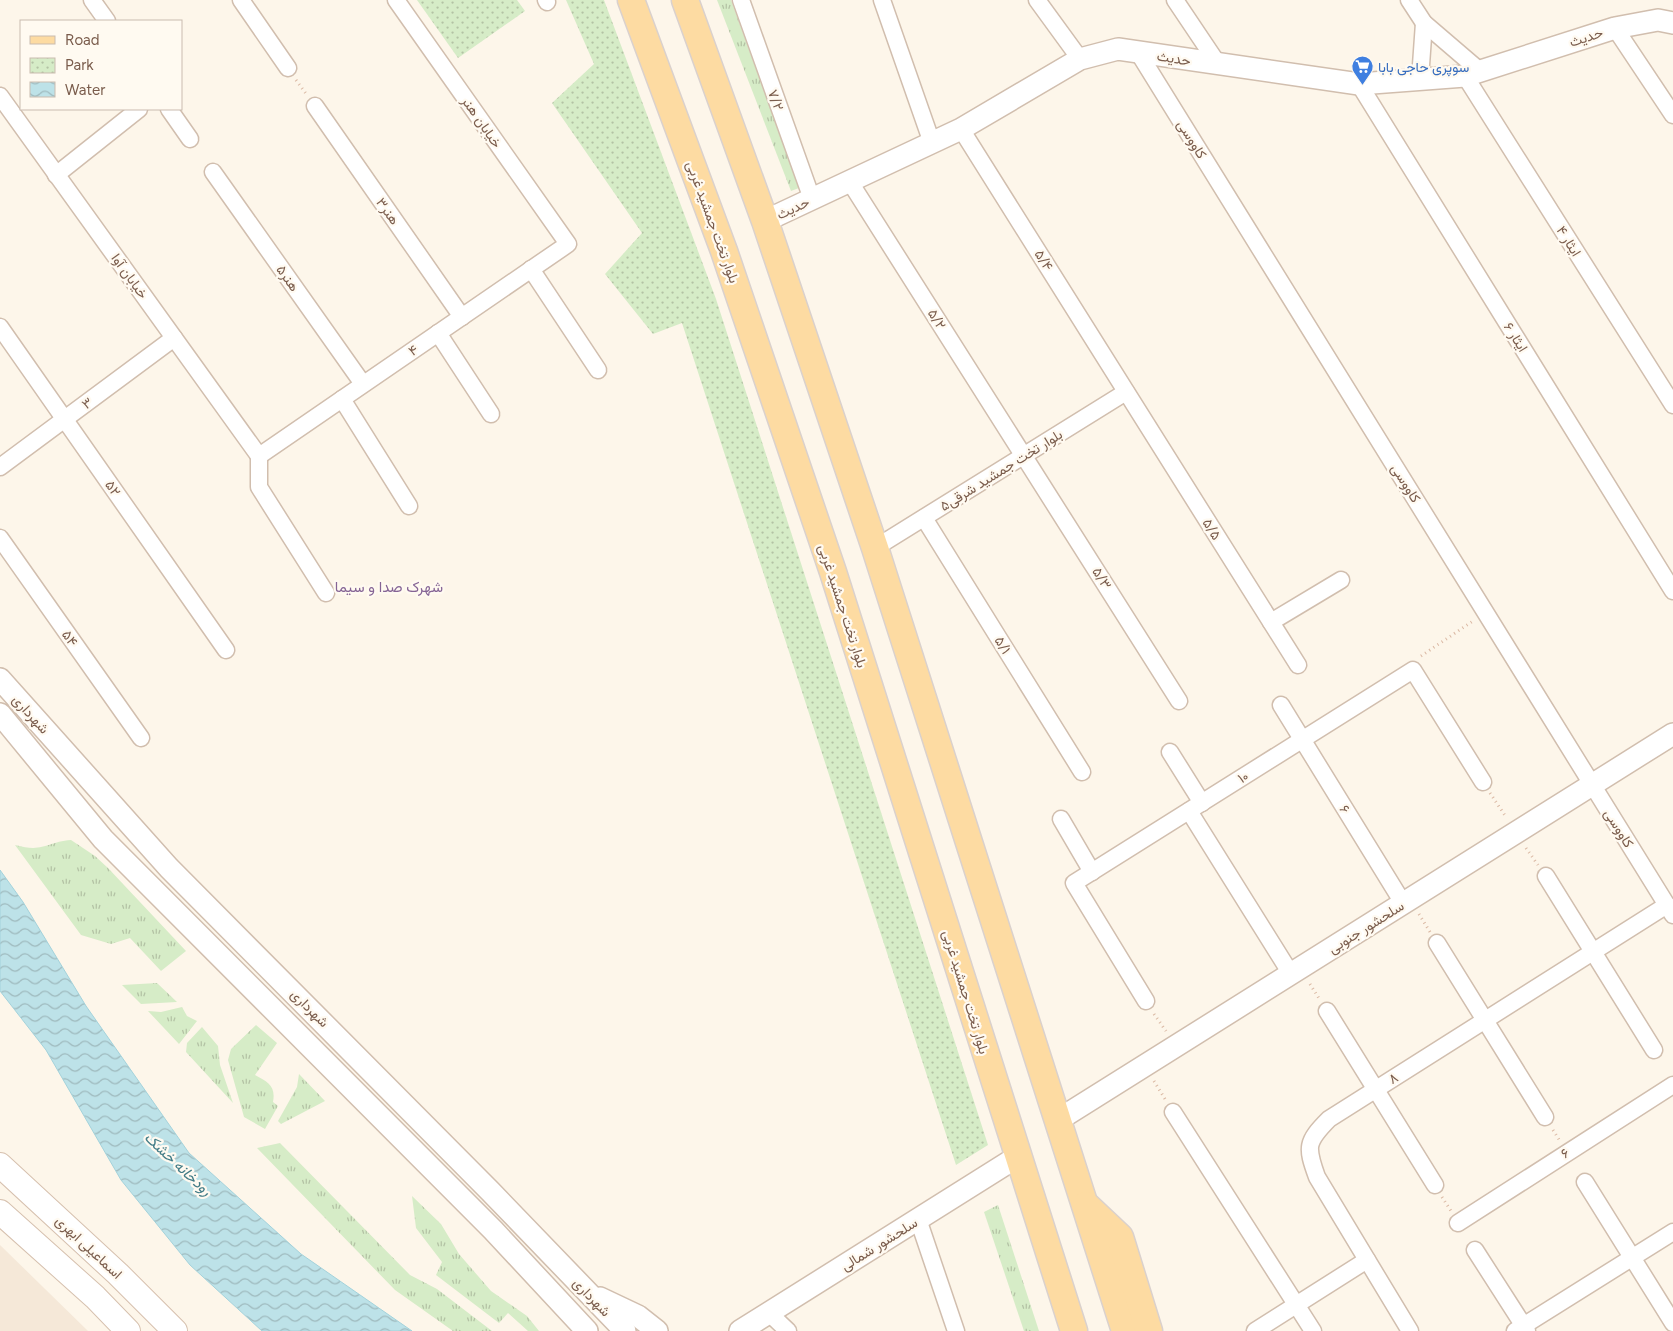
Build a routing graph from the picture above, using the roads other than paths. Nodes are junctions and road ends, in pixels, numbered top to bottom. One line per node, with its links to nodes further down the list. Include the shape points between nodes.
1 (92, 0): 11 (street)
2 (241, 0): 18 (street)
3 (396, 0): 35 (street, خیابان هنر)
4 (631, 0): 90 (main road, بلوار تخت جمشید غربی, via 724,251 833,572)
5 (685, 0): 34 (main road)
6 (741, 0): 33 (street, ۷/۲)
7 (882, 0): 29 (street)
8 (1036, 0): 16 (street)
9 (1175, 0): 17 (street)
10 (1409, 0): 12 (street, ایثار ۴)
11 (106, 20)
12 (1424, 23): 19 (street, ایثار ۴); 20 (street)
13 (1673, 23): 14 (street, حدیث, via 1658,20)
14 (1615, 28): 19 (street, حدیث); 26 (street)
15 (1138, 52): 16 (street, حدیث, via 1118,49); 17 (street, حدیث); 71 (street, کاووسی)
16 (1080, 59): 27 (street, حدیث)
17 (1218, 64): 21 (street, حدیث)
18 (288, 68)
19 (1473, 74): 20 (street, حدیث); 45 (street, ایثار ۴)
20 (1420, 79): 21 (street, حدیث)
21 (1359, 84): 56 (street, ایثار ۶)
22 (0, 96): 31 (street, خیابان آوا)
23 (314, 106): 37 (street, هنر۳)
24 (138, 110): 31 (street)
25 (169, 110): 28 (street)
26 (1673, 115)
27 (961, 129): 29 (street, حدیث); 43 (street, ۵/۴)
28 (190, 139)
29 (932, 143): 32 (street, حدیث)
30 (213, 172): 42 (street, هنر۵)
31 (56, 175): 40 (street, خیابان آوا)
32 (850, 182): 33 (street, حدیث); 49 (street, ۵/۲)
33 (812, 199): 34 (street, حدیث)
34 (765, 221): 54 (main road)
35 (568, 244): 36 (street, ۴)
36 (531, 269): 37 (street, ۴); 41 (street)
37 (462, 316): 39 (street, ۴)
38 (0, 327): 47 (street, ۵۲)
39 (438, 333): 42 (street, ۴); 46 (street)
40 (174, 338): 47 (street, ۳); 48 (street, خیابان آوا)
41 (598, 370)
42 (363, 384): 44 (street, ۴)
43 (1126, 392): 49 (street, بلوار تخت جمشید شرقی۵); 58 (street, ۵/۵)
44 (342, 399): 48 (street, ۴); 51 (street)
45 (1673, 405)
46 (491, 414)
47 (65, 419): 50 (street, ۳); 59 (street, ۵۲)
48 (259, 456): 57 (street, via 259,487)
49 (1024, 456): 52 (street, بلوار تخت جمشید شرقی۵); 62 (street, ۵/۳)
50 (0, 467)
51 (409, 506)
52 (924, 518): 54 (street, بلوار تخت جمشید شرقی۵); 69 (street, ۵/۱)
53 (0, 538): 66 (street, ۵۴)
54 (875, 548): 89 (main road)
55 (1340, 580): 58 (street)
56 (1673, 591)
57 (326, 593)
58 (1271, 622): 60 (street, ۵/۵)
59 (226, 650)
60 (1298, 665)
61 (0, 679): 103 (street, شهرداری, via 169,868)
62 (1179, 701)
63 (1281, 705): 67 (street, ۶)
64 (0, 714): 110 (street, شهرداری, via 103,839 493,1230)
65 (1673, 734): 71 (street, سلحشور جنوبی)
66 (141, 738)
67 (1302, 740): 70 (street, ۱۰, via 1413,670); 72 (street, ۱۰); 76 (street, ۶)
68 (1170, 752): 72 (street)
69 (1082, 772)
70 (1483, 782)
71 (1592, 784): 76 (street, سلحشور جنوبی); 77 (street, کاووسی)
72 (1195, 807): 74 (street, ۱۰); 80 (street)
73 (1061, 819): 74 (street)
74 (1092, 872): 81 (street, ۱۰, via 1074,883)
75 (1546, 876): 79 (street)
76 (1406, 901): 80 (street, سلحشور جنوبی)
77 (1670, 910): 79 (street, ۸)
78 (1437, 943): 83 (street)
79 (1592, 952): 83 (street, ۸); 84 (street)
80 (1296, 971): 89 (street, سلحشور جنوبی)
81 (1146, 1001)
82 (1326, 1011): 86 (street)
83 (1485, 1020): 86 (street, ۸); 88 (street)
84 (1654, 1050)
85 (1673, 1085): 98 (street, ۶)
86 (1375, 1089): 93 (street); 102 (street, ۸, via 1329,1119 1315,1133 1308,1151 1317,1177)
87 (1174, 1112): 104 (street)
88 (1545, 1117)
89 (1058, 1120): 94 (main road)
90 (1017, 1157): 96 (main road, بلوار تخت جمشید غربی); 97 (street, سلحشور شمالی)
91 (0, 1166): 109 (main road, اسماعیلی ابهری)
92 (1585, 1182): 101 (street)
93 (1435, 1185)
94 (1086, 1205): 118 (main road); 119 (main road, via 1120,1237)
95 (0, 1212): 108 (main road)
96 (1037, 1218): 116 (main road, via 1027,1246); 117 (main road, بلوار تخت جمشید غربی)
97 (918, 1219): 105 (street, سلحشور شمالی); 115 (street)
98 (1458, 1222)
99 (1673, 1232): 101 (street)
100 (1475, 1250): 107 (street)
101 (1632, 1258): 106 (street); 107 (street)
102 (1367, 1260): 104 (street); 122 (street, ۸)
103 (587, 1292): 111 (street, شهرداری); 112 (street, via 638,1316)
104 (1296, 1305): 120 (street); 121 (street)
105 (769, 1313): 113 (street, سلحشور شمالی); 114 (street)
106 (1673, 1323)
107 (1522, 1329)
108 (128, 1331)
109 (176, 1331)
110 (587, 1331)
111 (625, 1331)
112 (658, 1331)
113 (740, 1331)
114 (788, 1331)
115 (956, 1331)
116 (1055, 1331)
117 (1074, 1331)
118 (1125, 1331)
119 (1149, 1331)
120 (1255, 1331)
121 (1313, 1331)
122 (1410, 1331)

